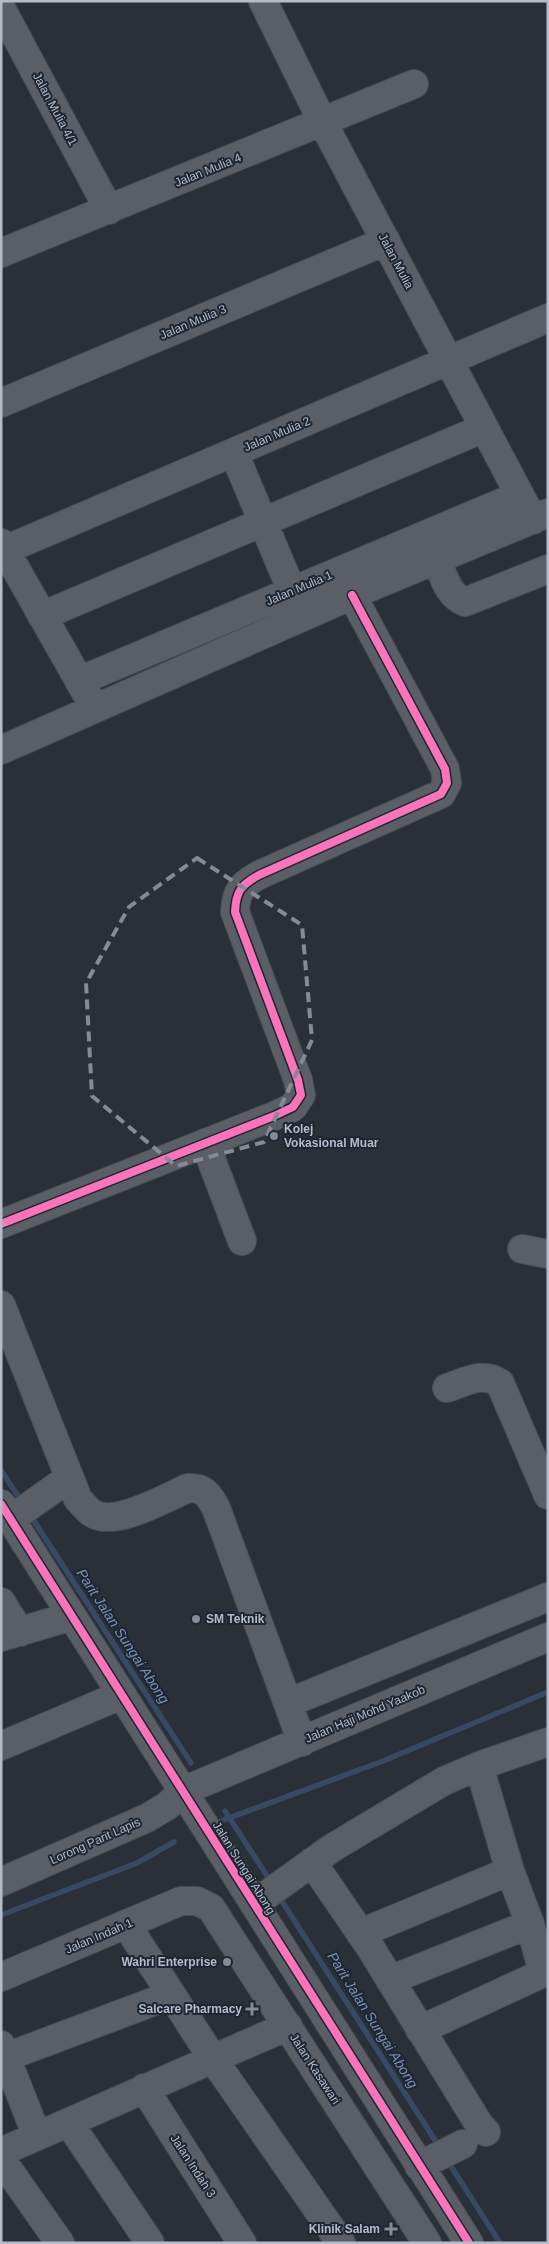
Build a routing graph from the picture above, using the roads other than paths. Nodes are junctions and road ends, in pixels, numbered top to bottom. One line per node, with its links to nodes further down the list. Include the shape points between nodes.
1 (263, 1): 4 (street, Jalan Mulia)
2 (1, 8): 5 (street, Jalan Mulia 4/1)
3 (414, 84): 4 (street, Jalan Mulia 4)
4 (323, 123): 5 (street, Jalan Mulia 4); 6 (street, Jalan Mulia)
5 (109, 210): 7 (street, Jalan Mulia 4)
6 (386, 242): 9 (street, Jalan Mulia); 10 (street, Jalan Mulia 3)
7 (1, 253)
8 (548, 318): 9 (street, Jalan Mulia 2)
9 (448, 360): 11 (street, Jalan Mulia); 12 (street, Jalan Mulia 2)
10 (1, 403)
11 (484, 428): 13 (street, Jalan Mulia); 15 (street)
12 (234, 452): 15 (street); 16 (street, Jalan Mulia 2)
13 (520, 496): 14 (street, Jalan Mulia); 19 (street, Jalan Mulia 1)
14 (540, 517): 17 (street)
15 (263, 522): 19 (street); 21 (street)
16 (3, 547): 21 (street)
17 (437, 560): 18 (street, via 450,592 465,602); 20 (street)
18 (548, 569)
19 (291, 591): 22 (street); 23 (street, Jalan Mulia 1)
20 (352, 595): 22 (street); 26 (street, via 444,769 447,783 441,794 434,798 259,875 239,888 235,912 298,1080 301,1096 292,1107 274,1116)
21 (42, 616): 23 (street)
22 (303, 616): 24 (street)
23 (79, 681): 24 (street)
24 (94, 708): 25 (street)
25 (1, 750)
26 (205, 1143): 27 (street); 28 (street)
27 (1, 1224)
28 (242, 1241)
29 (1, 1305): 31 (street)
30 (447, 1388): 32 (street, via 482,1376 500,1383)
31 (69, 1478): 33 (street); 40 (street, via 78,1499 92,1513 106,1518 120,1517 188,1488 197,1488 208,1494)
32 (548, 1495)
33 (6, 1511): 36 (street, Jalan Sungai Abong)
34 (548, 1597): 40 (street)
35 (1, 1602): 37 (street)
36 (72, 1616): 37 (street); 39 (street, Jalan Sungai Abong)
37 (11, 1634)
38 (548, 1637): 41 (street, Jalan Haji Mohd Yaakob)
39 (121, 1694): 43 (street); 45 (street, Jalan Sungai Abong)
40 (288, 1703): 41 (street)
41 (302, 1742): 45 (street, Jalan Haji Mohd Yaakob)
42 (548, 1742): 44 (street)
43 (1, 1746)
44 (479, 1766): 46 (street, via 444,1781); 47 (street)
45 (183, 1792): 48 (street, Lorong Parit Lapis, via 147,1818); 49 (street, Jalan Sungai Abong)
46 (312, 1862): 49 (street); 53 (street)
47 (510, 1871): 52 (street); 53 (street)
48 (1, 1882)
49 (269, 1893): 66 (street, Jalan Sungai Abong)
50 (197, 1901): 51 (street, Jalan Indah 1, via 181,1901); 57 (street, Jalan Kasawari, via 211,1908)
51 (126, 1924): 54 (street, Jalan Indah 1); 56 (street)
52 (530, 1924): 55 (street); 58 (street, via 542,1974)
53 (361, 1933): 55 (street)
54 (1, 1977)
55 (390, 1980): 58 (street)
56 (171, 1995): 59 (street); 60 (street)
57 (288, 2026): 60 (street); 71 (street, Jalan Kasawari)
58 (420, 2030): 66 (street, via 480,2126 475,2138)
59 (3, 2054): 63 (street)
60 (213, 2059): 61 (street); 70 (street)
61 (144, 2088): 62 (street); 69 (street, Jalan Indah 3)
62 (68, 2123): 63 (street); 68 (street)
63 (37, 2136): 64 (street)
64 (1, 2152)
65 (1, 2159): 67 (street)
66 (428, 2162): 72 (street, Jalan Sungai Abong)
67 (60, 2243)
68 (150, 2243)
69 (242, 2243)
70 (341, 2243)
71 (427, 2243)
72 (469, 2243)

